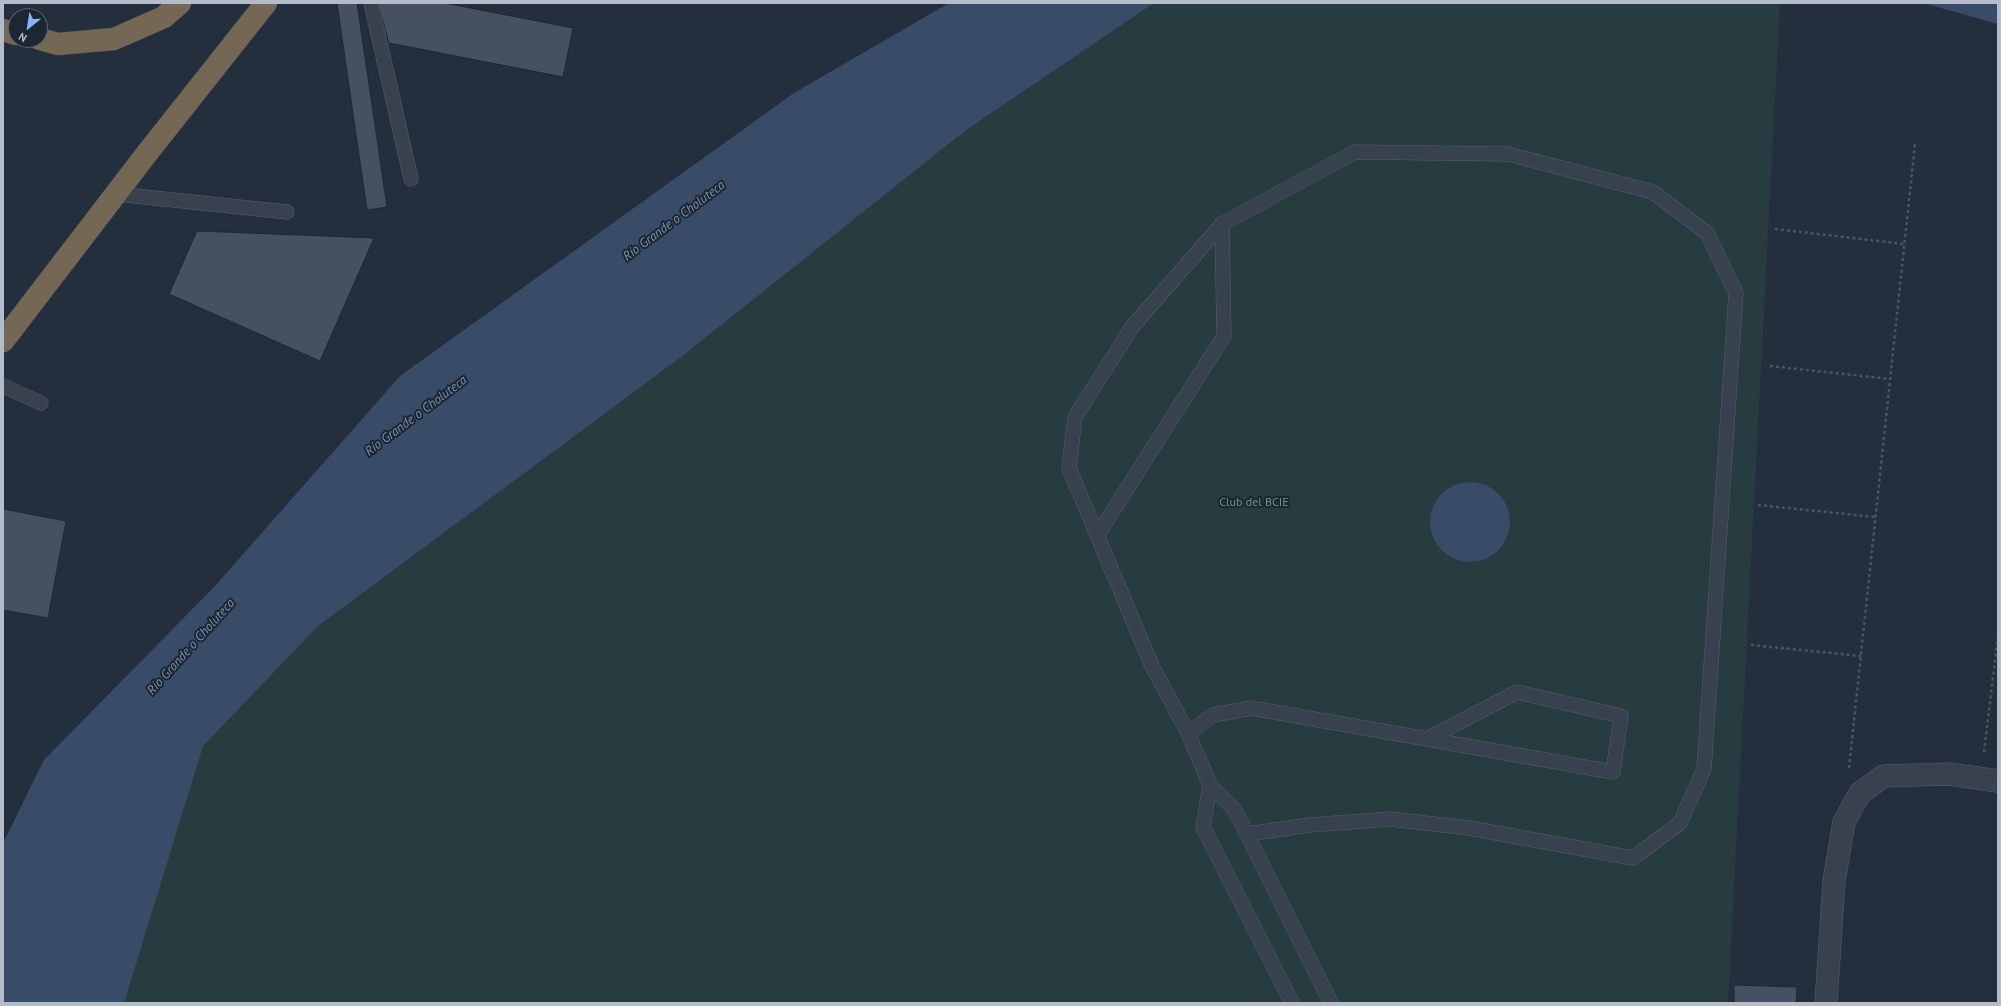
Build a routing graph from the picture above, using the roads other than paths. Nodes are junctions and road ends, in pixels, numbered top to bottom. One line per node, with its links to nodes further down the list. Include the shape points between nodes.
1 (180, 3): 4 (highway, via 164,17 114,39 58,44)
2 (266, 3): 6 (highway)
3 (371, 3): 5 (lane)
4 (48, 41)
5 (411, 179)
6 (116, 194): 7 (lane); 9 (highway)
7 (287, 212)
8 (1222, 224): 12 (lane, via 1224,336); 12 (lane, via 1132,327 1075,417 1069,468); 17 (lane, via 1354,152 1508,154 1653,192 1707,233 1736,293 1704,768 1680,823 1633,858 1469,828 1390,819 1310,825)
9 (3, 341)
10 (3, 386): 11 (lane)
11 (41, 403)
12 (1097, 536): 13 (lane, via 1152,666)
13 (1188, 733): 14 (lane, via 1213,715 1251,708); 16 (lane)
14 (1427, 739): 14 (lane, via 1613,772 1621,716 1517,692)
15 (1990, 780): 20 (street, via 1949,774 1884,776 1860,793 1844,822 1834,881)
16 (1210, 785): 17 (lane, via 1235,810); 18 (lane, via 1203,827)
17 (1247, 834): 19 (lane)
18 (1292, 1003)
19 (1331, 1003)
20 (1826, 1003)

